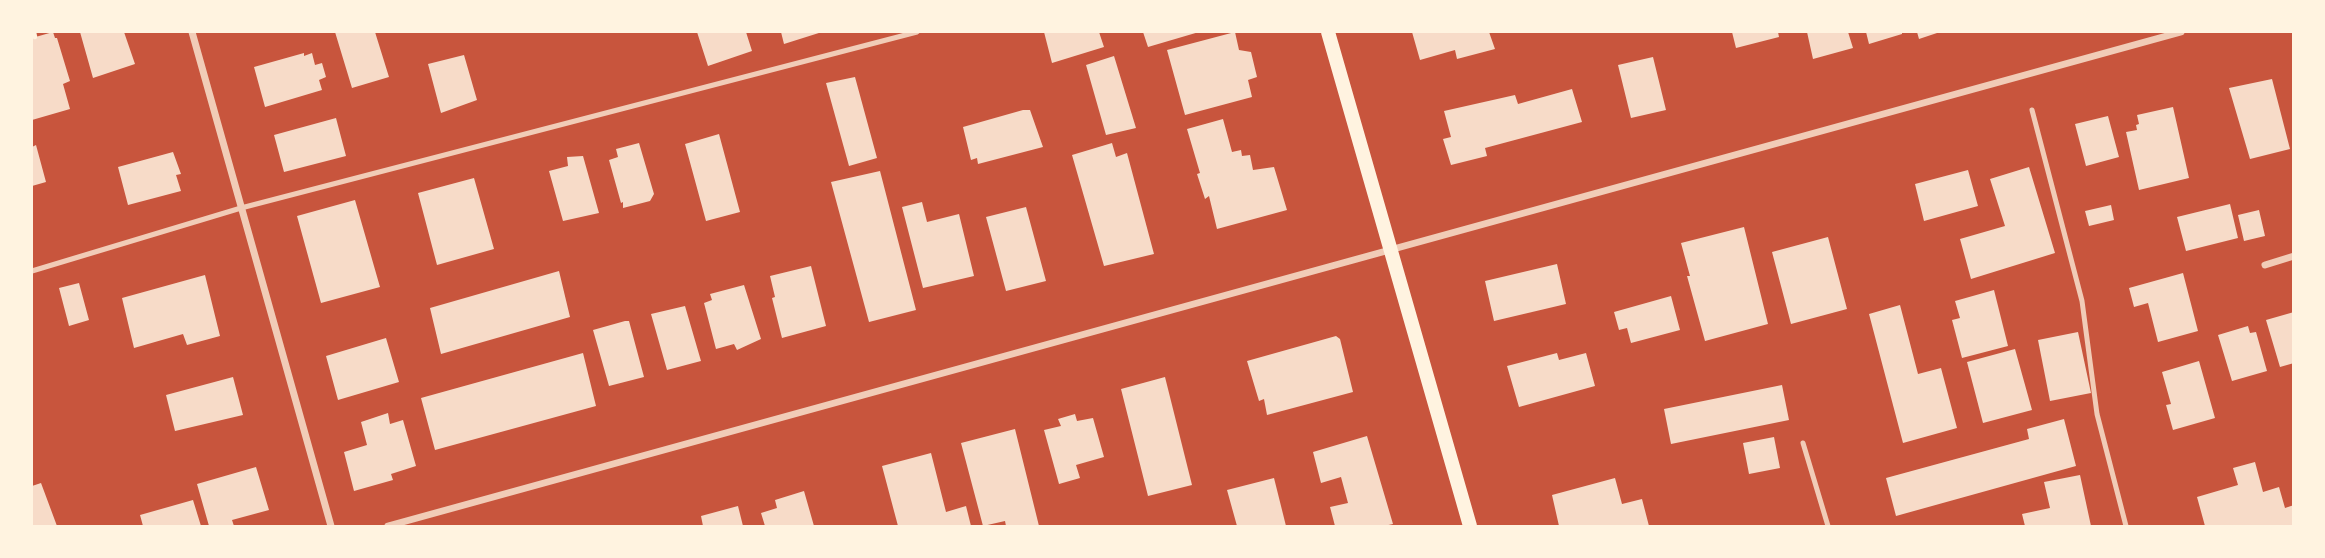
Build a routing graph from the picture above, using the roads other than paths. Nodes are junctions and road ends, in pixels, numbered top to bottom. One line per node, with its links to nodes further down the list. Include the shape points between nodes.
1 (192, 32): 6 (street)
2 (917, 32): 6 (lane)
3 (1328, 32): 7 (main road)
4 (2181, 32): 7 (street)
5 (2032, 110): 16 (lane, via 2082,300 2097,414)
6 (241, 208): 10 (lane); 12 (street)
7 (1390, 249): 13 (street); 14 (main road)
8 (2294, 256): 9 (street)
9 (2265, 265)
10 (32, 271)
11 (1803, 443): 15 (lane)
12 (331, 527)
13 (388, 527)
14 (1470, 527)
15 (1828, 527)
16 (2126, 527)

